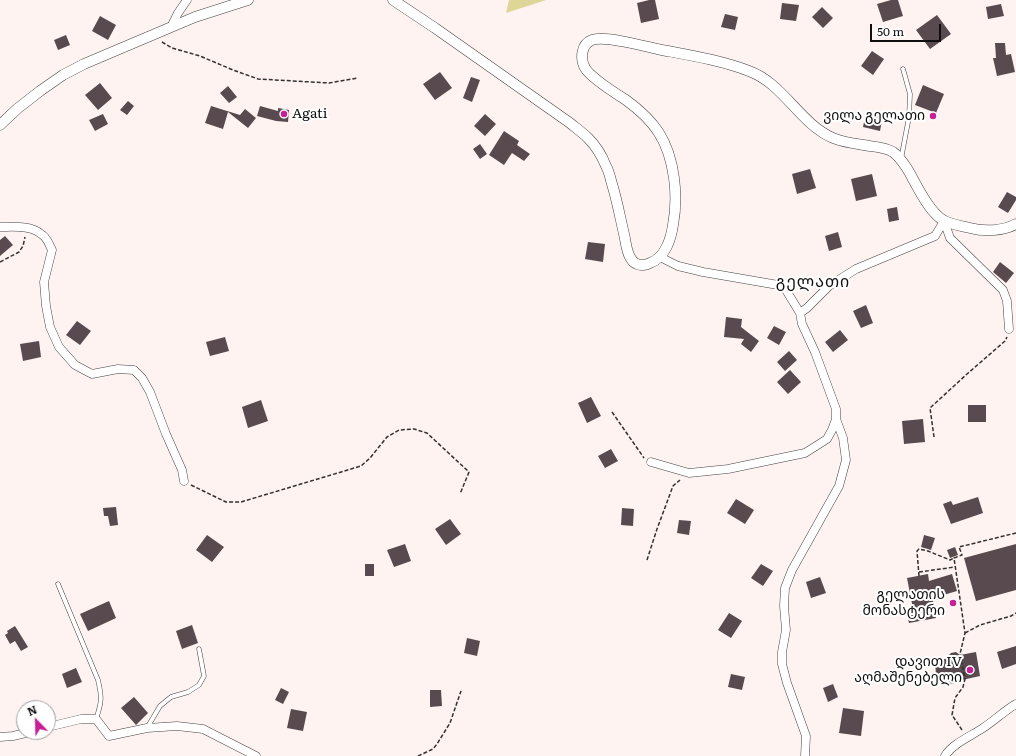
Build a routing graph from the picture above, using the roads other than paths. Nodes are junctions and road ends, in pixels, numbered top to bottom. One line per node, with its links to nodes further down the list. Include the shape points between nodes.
1 (187, 0): 4 (street)
2 (248, 0): 4 (street)
3 (393, 0): 11 (street, via 589,138 608,169 631,259 637,264 645,265)
4 (171, 27): 6 (street, via 63,75 40,90)
5 (903, 69): 7 (lane, via 910,94 909,117)
6 (0, 125)
7 (901, 160): 8 (street, via 928,204); 11 (street, via 892,151 828,136 805,119 776,88 748,70 620,41 593,39 586,44 582,54 586,70 649,120 666,144 672,162 676,212 666,248)
8 (944, 221): 9 (street, via 975,230 996,230); 12 (street, via 936,236 856,269 829,286); 13 (street, via 950,238 1003,290 1007,301)
9 (1016, 224)
10 (0, 227): 16 (street, via 25,227 41,233 46,239 52,250 44,282 46,306 50,327 58,347 74,365 92,374 118,369 134,370 142,378 182,470)
11 (660, 257): 12 (street, via 678,266 703,272 778,285 786,290)
12 (800, 313): 14 (street, via 802,324 828,385 836,409)
13 (1009, 330)
14 (836, 418): 15 (street, via 826,439 805,453 728,469 689,473); 26 (street, via 843,438 846,460 839,486 792,570 785,588 786,630 782,664 806,736)
15 (651, 462)
16 (184, 481)
17 (58, 584): 20 (lane, via 98,680 101,707)
18 (199, 649): 22 (lane, via 204,676 199,685 188,692 171,697 160,706)
19 (1016, 704): 27 (street, via 967,737)
20 (96, 719): 21 (street, via 81,719); 22 (street, via 109,736)
21 (56, 725)
22 (147, 728): 25 (street, via 177,726 203,729)
23 (16, 735): 24 (street)
24 (0, 737)
25 (256, 756)
26 (805, 756)
27 (945, 756)

